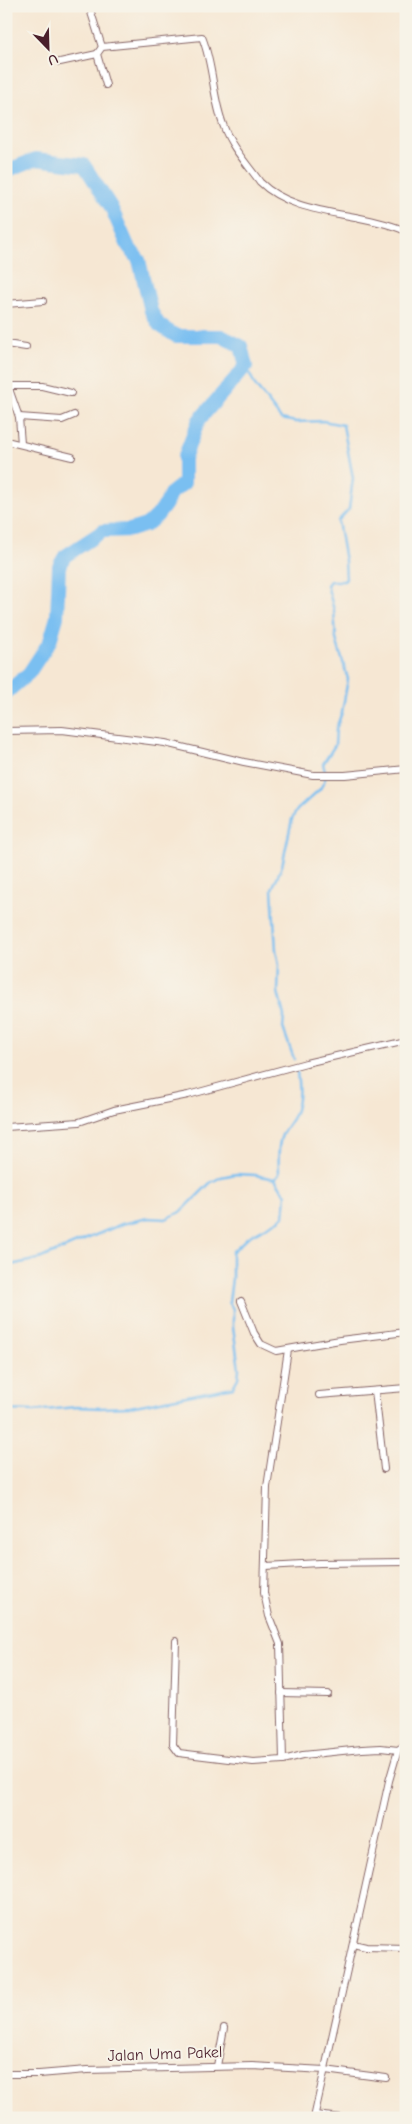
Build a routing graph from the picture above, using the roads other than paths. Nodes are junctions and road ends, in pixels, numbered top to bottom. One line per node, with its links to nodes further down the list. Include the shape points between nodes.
1 (89, 6): 2 (street)
2 (102, 47): 3 (street); 6 (street, via 202,37 225,130 267,189 302,206 366,218)
3 (97, 54): 4 (street); 5 (street)
4 (60, 62)
5 (106, 85)
6 (406, 231)
7 (43, 301): 8 (street)
8 (6, 304)
9 (6, 344): 10 (street)
10 (26, 346)
11 (6, 376): 12 (street)
12 (8, 386): 13 (street, via 42,386); 15 (street)
13 (71, 393)
14 (74, 415): 15 (street, via 62,420)
15 (19, 417): 17 (street)
16 (6, 441): 17 (street)
17 (21, 444): 18 (street)
18 (72, 457)
19 (6, 731): 20 (street, via 62,730 165,743 313,775)
20 (406, 768)
21 (406, 1040): 22 (street, via 188,1095 114,1110 79,1122)
22 (6, 1127)
23 (241, 1301): 25 (street, via 261,1344 276,1351)
24 (406, 1332): 25 (street)
25 (288, 1350): 31 (street, via 267,1487)
26 (406, 1388): 27 (street)
27 (375, 1391): 28 (street); 29 (street)
28 (319, 1395)
29 (384, 1469)
30 (406, 1562): 31 (street)
31 (266, 1566): 33 (street, via 265,1600 280,1644)
32 (176, 1641): 37 (street, via 175,1751 183,1755 253,1762)
33 (281, 1693): 34 (street); 37 (street)
34 (328, 1694)
35 (406, 1744): 36 (street)
36 (398, 1750): 37 (street, via 362,1749); 38 (street)
37 (283, 1760)
38 (353, 1944): 39 (street); 42 (street)
39 (406, 1948)
40 (224, 2028): 41 (street)
41 (217, 2066): 42 (street, Jalan Uma Pakel); 43 (street, Jalan Uma Pakel)
42 (325, 2070): 44 (street, Jalan Uma Pakel); 45 (street)
43 (6, 2074)
44 (386, 2078)
45 (315, 2116): 46 (street)
46 (342, 2118)

